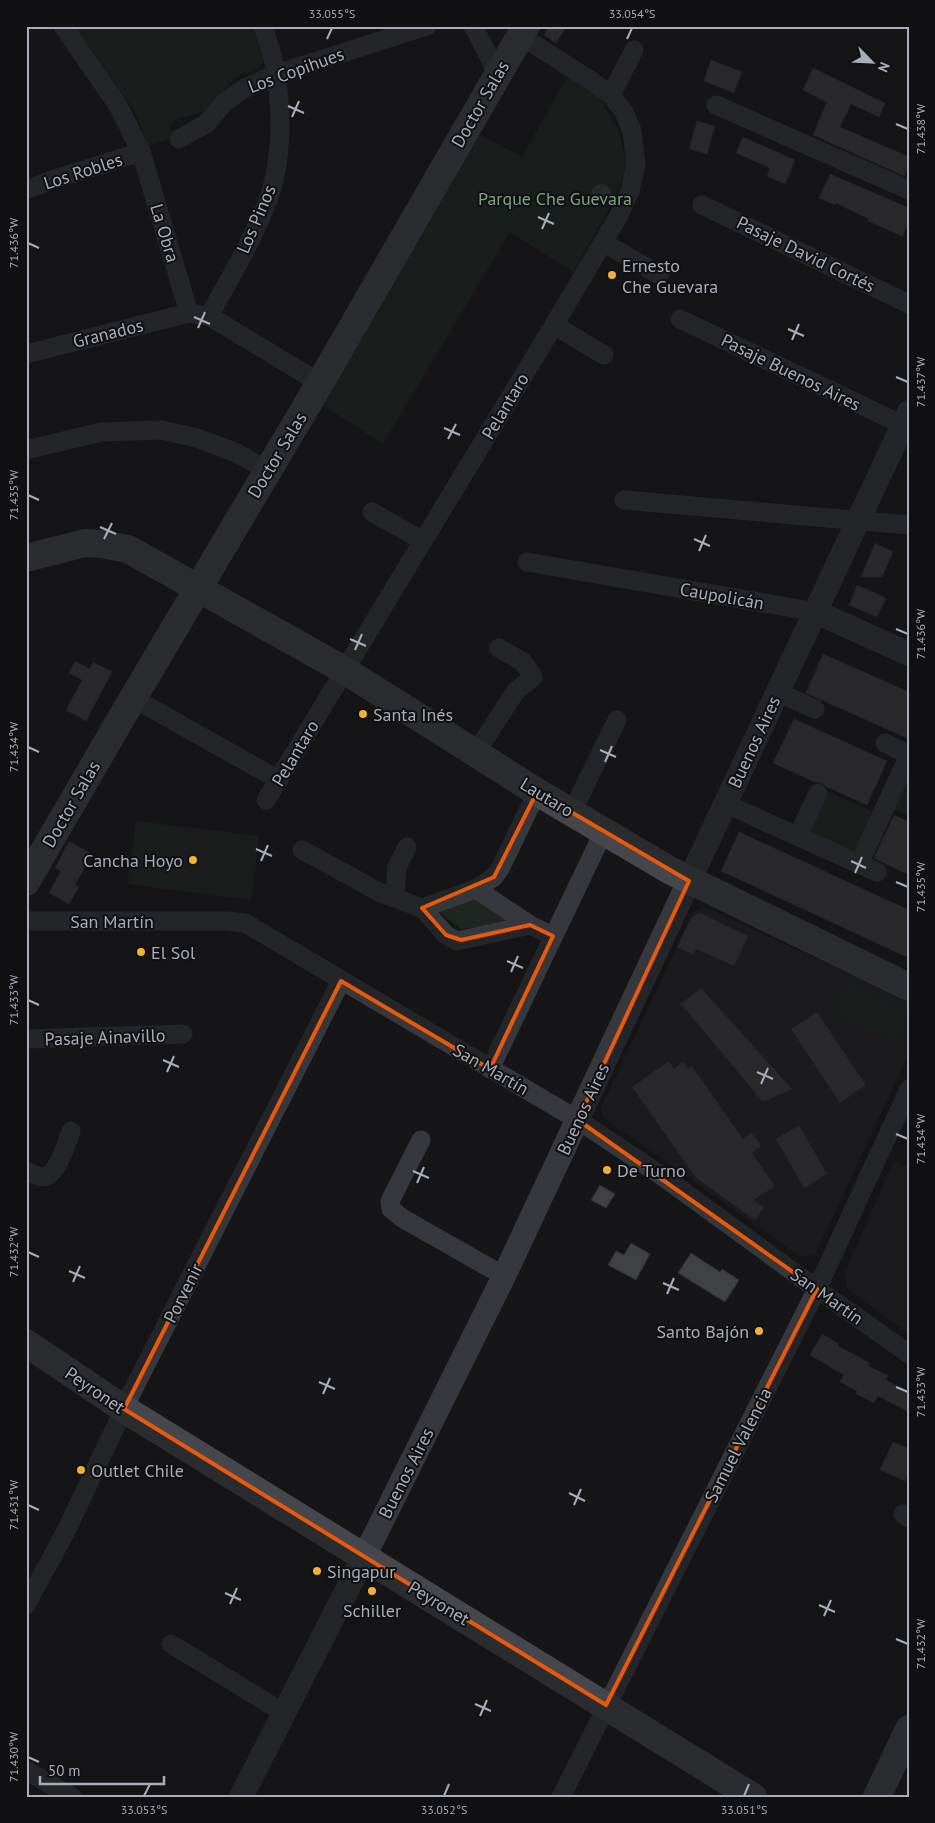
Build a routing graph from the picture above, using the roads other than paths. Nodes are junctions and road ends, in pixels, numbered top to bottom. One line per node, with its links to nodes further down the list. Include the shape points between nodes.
1 (63, 26): 12 (street, La Obra, via 120,106)
2 (263, 26): 7 (street, Los Pinos)
3 (427, 26): 7 (street, Los Copihues)
4 (473, 26): 8 (street)
5 (523, 31): 8 (main road, Doctor Salas); 9 (street, Pelantaro)
6 (634, 50): 9 (street)
7 (276, 74): 11 (street, Los Copihues, via 243,89 224,103 206,124); 20 (street, Los Pinos, via 280,128 276,169 268,198 256,230)
8 (498, 74): 25 (main road, Doctor Salas)
9 (611, 95): 16 (street, Pelantaro, via 624,112 632,131 636,165 630,191)
10 (716, 105): 14 (street)
11 (179, 139)
12 (141, 152): 13 (street, Los Robles); 19 (street, La Obra)
13 (26, 190)
14 (909, 190)
15 (702, 205): 18 (street, Pasaje David Cortés)
16 (603, 242): 17 (street); 22 (street, Pelantaro)
17 (659, 275)
18 (909, 304)
19 (189, 313): 20 (street); 23 (street, Granados)
20 (209, 316): 25 (street)
21 (680, 319): 26 (street, Pasaje Buenos Aires)
22 (554, 325): 24 (street); 33 (street, Pelantaro)
23 (26, 354)
24 (604, 355)
25 (320, 383): 28 (main road, Doctor Salas)
26 (906, 419): 31 (street, Buenos Aires)
27 (26, 450): 28 (street, via 101,432 162,430 198,438)
28 (268, 471): 36 (main road, Doctor Salas)
29 (624, 500): 31 (street)
30 (372, 512): 33 (street)
31 (860, 520): 32 (street); 37 (street, Buenos Aires)
32 (909, 525)
33 (423, 541): 40 (street, Pelantaro)
34 (26, 558): 36 (main road, Lautaro, via 85,543 102,544 128,549)
35 (527, 562): 37 (street, Caupolicán)
36 (198, 587): 40 (main road, Lautaro); 42 (main road, Doctor Salas)
37 (816, 612): 39 (street, Caupolicán); 41 (street, Buenos Aires)
38 (499, 648): 46 (street, via 523,662 533,676 516,691)
39 (909, 654)
40 (344, 670): 46 (main road, Lautaro); 48 (street, Pelantaro)
41 (777, 692): 43 (street); 52 (street, Buenos Aires)
42 (133, 698): 48 (street); 60 (main road, Doctor Salas)
43 (815, 709)
44 (617, 720): 53 (street)
45 (885, 743): 47 (street)
46 (476, 752): 49 (main road, Lautaro)
47 (909, 755): 58 (street)
48 (279, 780): 51 (street, Pelantaro)
49 (537, 792): 53 (main road, Lautaro); 62 (street, via 501,867 494,877)
50 (818, 793): 55 (street)
51 (266, 800)
52 (726, 804): 55 (street); 61 (street, Buenos Aires)
53 (572, 812): 54 (main road, Lautaro)
54 (603, 832): 61 (main road, Lautaro); 67 (street)
55 (798, 836): 58 (street)
56 (407, 847): 63 (street, via 396,867)
57 (302, 850): 63 (street, via 381,893)
58 (859, 864): 59 (street)
59 (877, 872)
60 (26, 882)
61 (689, 882): 69 (main road, Lautaro); 74 (street, Buenos Aires)
62 (476, 889): 64 (street); 66 (street)
63 (395, 897): 64 (street)
64 (422, 908): 66 (street, via 446,935 457,940)
65 (26, 921): 68 (street, San Martín, via 245,923)
66 (530, 925): 67 (street)
67 (553, 936): 72 (street)
68 (342, 981): 72 (street, San Martín); 82 (street, Porvenir)
69 (909, 987)
70 (183, 1034): 71 (street, Pasaje Ainavillo)
71 (26, 1039)
72 (490, 1068): 74 (street, San Martín)
73 (909, 1089): 79 (street, Samuel Valencia)
74 (578, 1120): 78 (street, Buenos Aires); 79 (street, San Martín, via 662,1176)
75 (71, 1131): 77 (street, via 55,1170 40,1177)
76 (421, 1140): 78 (street, via 390,1201 391,1208 402,1218)
77 (26, 1171)
78 (504, 1276): 83 (street, Buenos Aires)
79 (817, 1289): 81 (street, San Martín); 86 (street, Samuel Valencia)
80 (26, 1344): 82 (main road, Peyronet)
81 (909, 1354)
82 (124, 1409): 83 (main road, Peyronet); 84 (street, Porvenir, via 66,1531)
83 (364, 1557): 86 (main road, Peyronet); 87 (street, Buenos Aires)
84 (26, 1604)
85 (171, 1644): 87 (street)
86 (606, 1705): 92 (street, Samuel Valencia); 93 (main road, Peyronet)
87 (284, 1713): 91 (street, Buenos Aires)
88 (909, 1729): 94 (main road)
89 (26, 1770): 90 (street)
90 (72, 1797)
91 (240, 1797)
92 (561, 1797)
93 (753, 1797)
94 (877, 1797)

